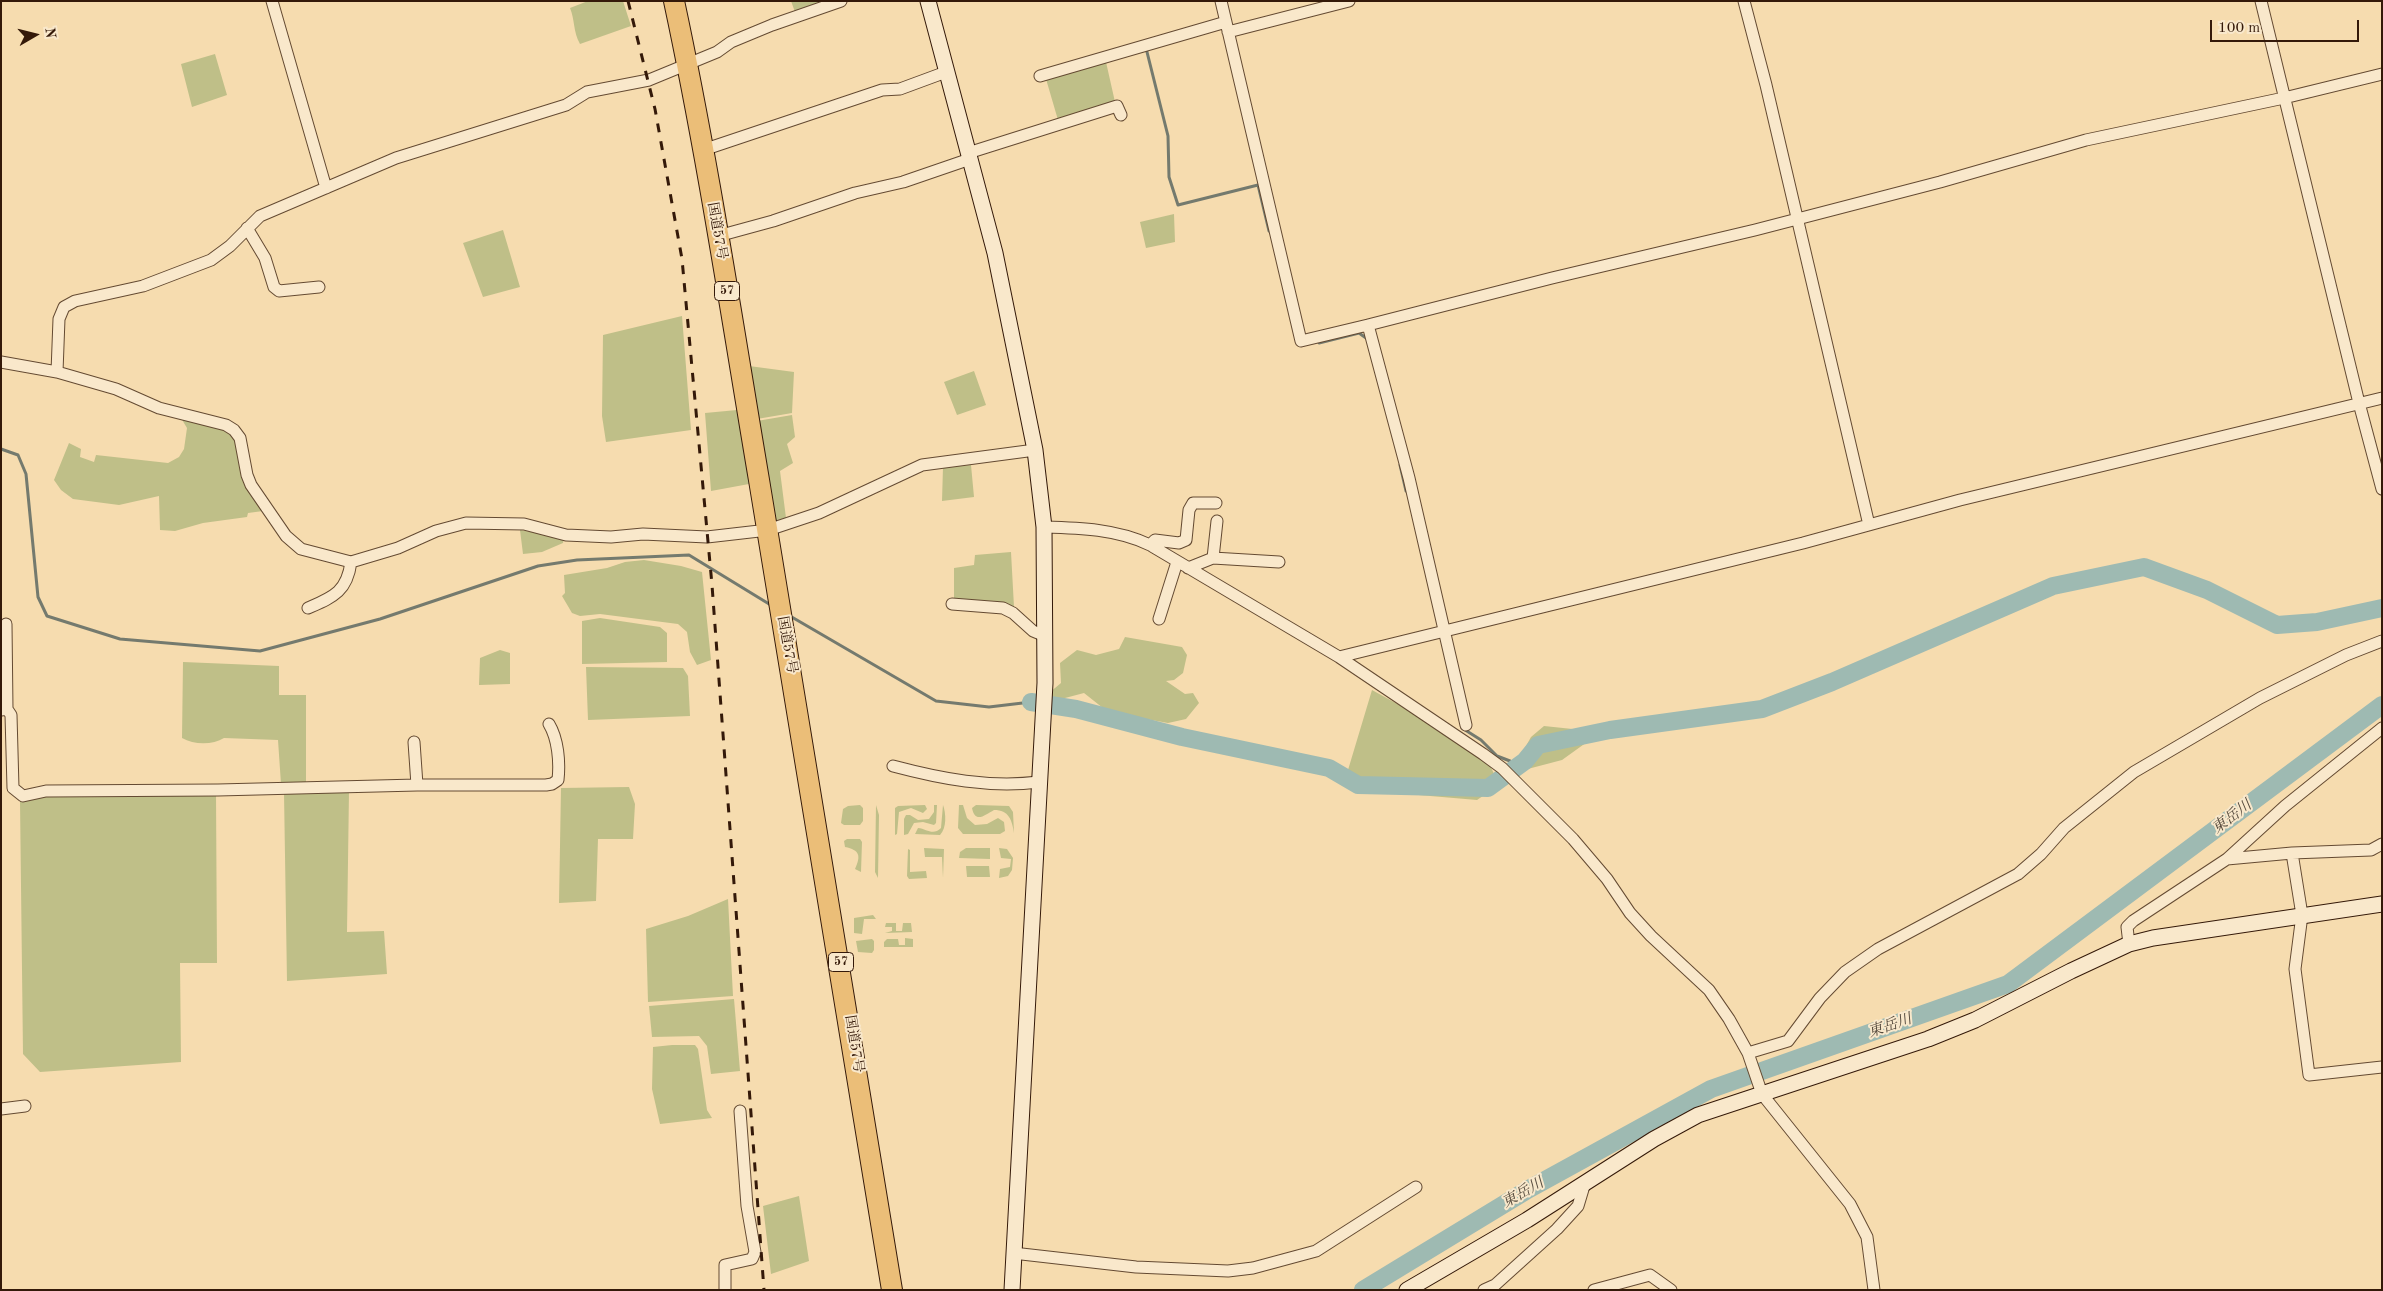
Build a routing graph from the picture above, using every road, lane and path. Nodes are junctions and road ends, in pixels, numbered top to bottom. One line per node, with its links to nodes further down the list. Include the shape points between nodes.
1 (272, 1): 18 (street)
2 (674, 1): 10 (highway, 国道57号 / 57)
3 (841, 1): 10 (street, via 772,25)
4 (928, 1): 11 (street)
5 (1221, 1): 9 (street)
6 (1348, 1): 9 (street)
7 (1744, 1): 19 (street)
8 (2260, 1): 14 (street)
9 (1227, 27): 13 (street); 23 (street, via 1301,341)
10 (687, 64): 16 (highway, 国道57号 / 57); 18 (street, via 649,80 587,92 566,105 396,158)
11 (946, 72): 16 (street); 17 (street)
12 (2382, 74): 14 (street)
13 (1040, 76)
14 (2284, 98): 19 (street, via 2086,140); 27 (street)
15 (1121, 115): 17 (street, via 1117,106)
16 (703, 150): 21 (highway, 国道57号 / 57)
17 (969, 156): 21 (street, via 904,182); 28 (street, via 995,253)
18 (326, 188): 20 (street, via 260,216)
19 (1797, 219): 23 (street); 32 (street)
20 (248, 228): 22 (street, via 265,258 274,287 279,291); 25 (street, via 211,260 143,286 64,307 59,319)
21 (718, 236): 34 (highway, 国道57号 / 57)
22 (319, 287)
23 (1368, 325): 45 (street)
24 (1, 362): 25 (street)
25 (57, 372): 37 (street, via 234,430 240,438 251,486 286,536 301,549)
26 (2382, 398): 27 (street)
27 (2359, 403): 29 (street); 32 (street)
28 (1035, 450): 33 (street); 34 (street, via 922,465 819,513)
29 (2382, 489)
30 (1216, 503): 35 (street, via 1192,503 1186,540 1179,543 1155,540)
31 (1217, 521): 36 (street)
32 (1869, 525): 45 (street)
33 (1044, 527): 35 (street, via 1116,533 1133,536); 46 (street)
34 (768, 530): 37 (street, via 707,537 643,534 610,537 566,535 524,524 466,524 436,531 398,548); 74 (highway, 国道57号 / 57)
35 (1150, 545): 38 (street)
36 (1213, 558): 39 (street); 40 (street)
37 (351, 562): 42 (street, via 344,586 332,597)
38 (1178, 562): 40 (street); 43 (street)
39 (1279, 562)
40 (1188, 568): 48 (street)
41 (952, 604): 46 (street, via 1003,608)
42 (308, 608)
43 (1159, 619)
44 (6, 624): 49 (street)
45 (1445, 630): 48 (street); 51 (street)
46 (1044, 636): 55 (street, via 1045,684)
47 (2382, 641): 63 (street, via 2346,655 2260,698 2134,772 2064,828 2018,874 1878,949 1845,972 1820,998 1788,1041)
48 (1339, 657): 63 (street, via 1502,768 1586,853 1651,936 1709,990)
49 (4, 710): 56 (street, via 11,715 13,788 23,796 46,791)
50 (549, 724): 56 (street, via 555,734 559,773 558,780 552,784)
51 (1466, 725)
52 (2382, 728): 59 (street, via 2285,806)
53 (414, 742): 56 (street)
54 (893, 766): 55 (street, via 972,783 1014,785)
55 (1039, 782): 71 (street)
56 (417, 785)
57 (2382, 844): 58 (street, via 2371,850)
58 (2292, 853): 59 (street); 61 (street)
59 (2227, 859): 62 (street, via 2133,921 2127,927)
60 (2382, 904): 61 (street)
61 (2302, 915): 62 (street); 64 (street, via 2295,969 2309,1075)
62 (2129, 944): 65 (street, via 1976,1020)
63 (1748, 1054): 65 (street)
64 (2382, 1067)
65 (1762, 1094): 69 (street, via 1698,1114); 79 (street, via 1850,1204 1867,1237)
66 (25, 1106): 67 (street)
67 (1, 1110)
68 (740, 1111): 73 (street, via 747,1206 755,1252 747,1262 725,1265)
69 (1584, 1186): 72 (street, via 1578,1206); 76 (street)
70 (1416, 1187): 71 (street, via 1316,1251 1253,1268 1228,1271 1136,1267)
71 (1014, 1253): 75 (street)
72 (1494, 1288)
73 (725, 1290)
74 (892, 1290)
75 (1012, 1290)
76 (1407, 1290)
77 (1594, 1290): 78 (street, via 1650,1275)
78 (1672, 1290)
79 (1874, 1290)

